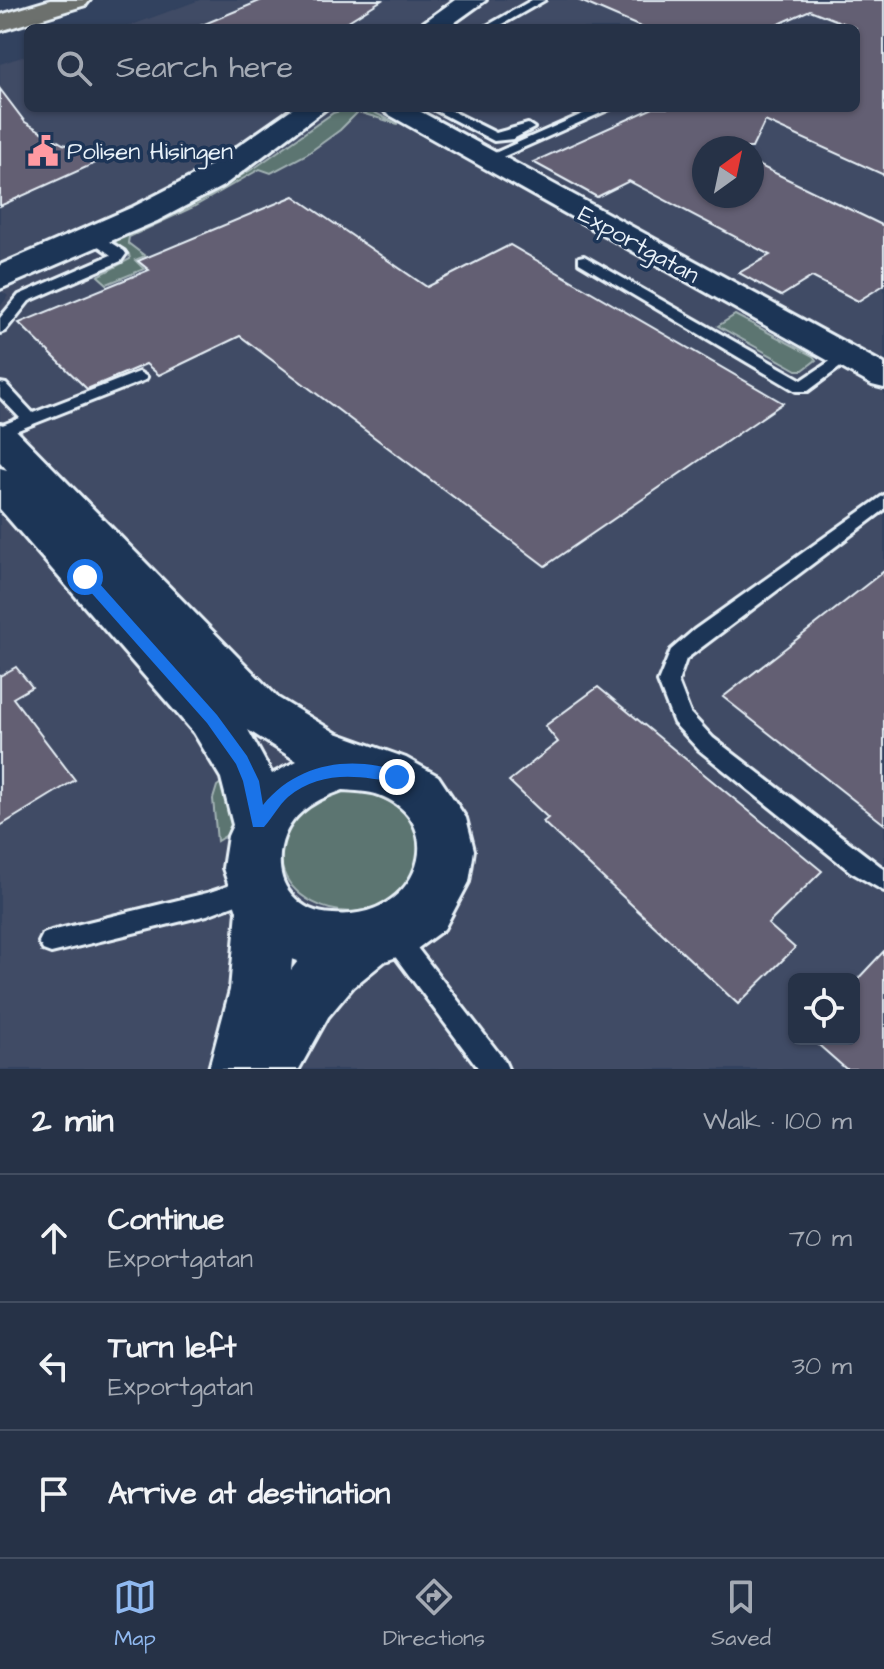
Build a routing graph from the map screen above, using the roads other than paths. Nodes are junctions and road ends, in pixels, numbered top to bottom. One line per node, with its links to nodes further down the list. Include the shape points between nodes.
1 (16, 0): 5 (highway)
2 (473, 0): 6 (street)
3 (540, 0): 7 (lane)
4 (73, 1): 8 (highway)
5 (0, 4)
6 (435, 24)
7 (495, 24)
8 (0, 26)
9 (306, 112): 14 (street)
10 (402, 112): 15 (street, Exportgatan)
11 (445, 112): 13 (lane, via 494,137)
12 (597, 112): 15 (lane)
13 (538, 124)
14 (278, 131): 16 (street, via 212,179); 17 (street, via 164,191)
15 (485, 160): 21 (street, Exportgatan)
16 (95, 237): 19 (street); 20 (lane, via 119,254 116,258 24,298)
17 (0, 260)
18 (584, 260): 21 (lane, via 802,387)
19 (0, 278)
20 (0, 328)
21 (846, 357): 23 (street, Exportgatan)
22 (139, 377): 25 (lane)
23 (884, 378)
24 (0, 388): 25 (lane)
25 (10, 429): 28 (street, via 260,712 318,748)
26 (0, 482): 29 (street, via 212,719 242,760)
27 (884, 501): 30 (lane, via 701,635 678,655 668,682 681,717 706,744)
28 (369, 769): 29 (street, via 343,768 305,779 283,793); 32 (street, via 397,777 420,792 438,812 447,838 447,865 437,892 418,916)
29 (259, 823): 31 (street, via 249,855)
30 (884, 881)
31 (260, 897): 32 (street, via 285,925 310,938 339,943); 33 (lane); 34 (street, via 260,990)
32 (380, 936): 35 (street, via 324,972); 36 (lane)
33 (51, 942)
34 (240, 1069)
35 (265, 1069)
36 (495, 1069)

